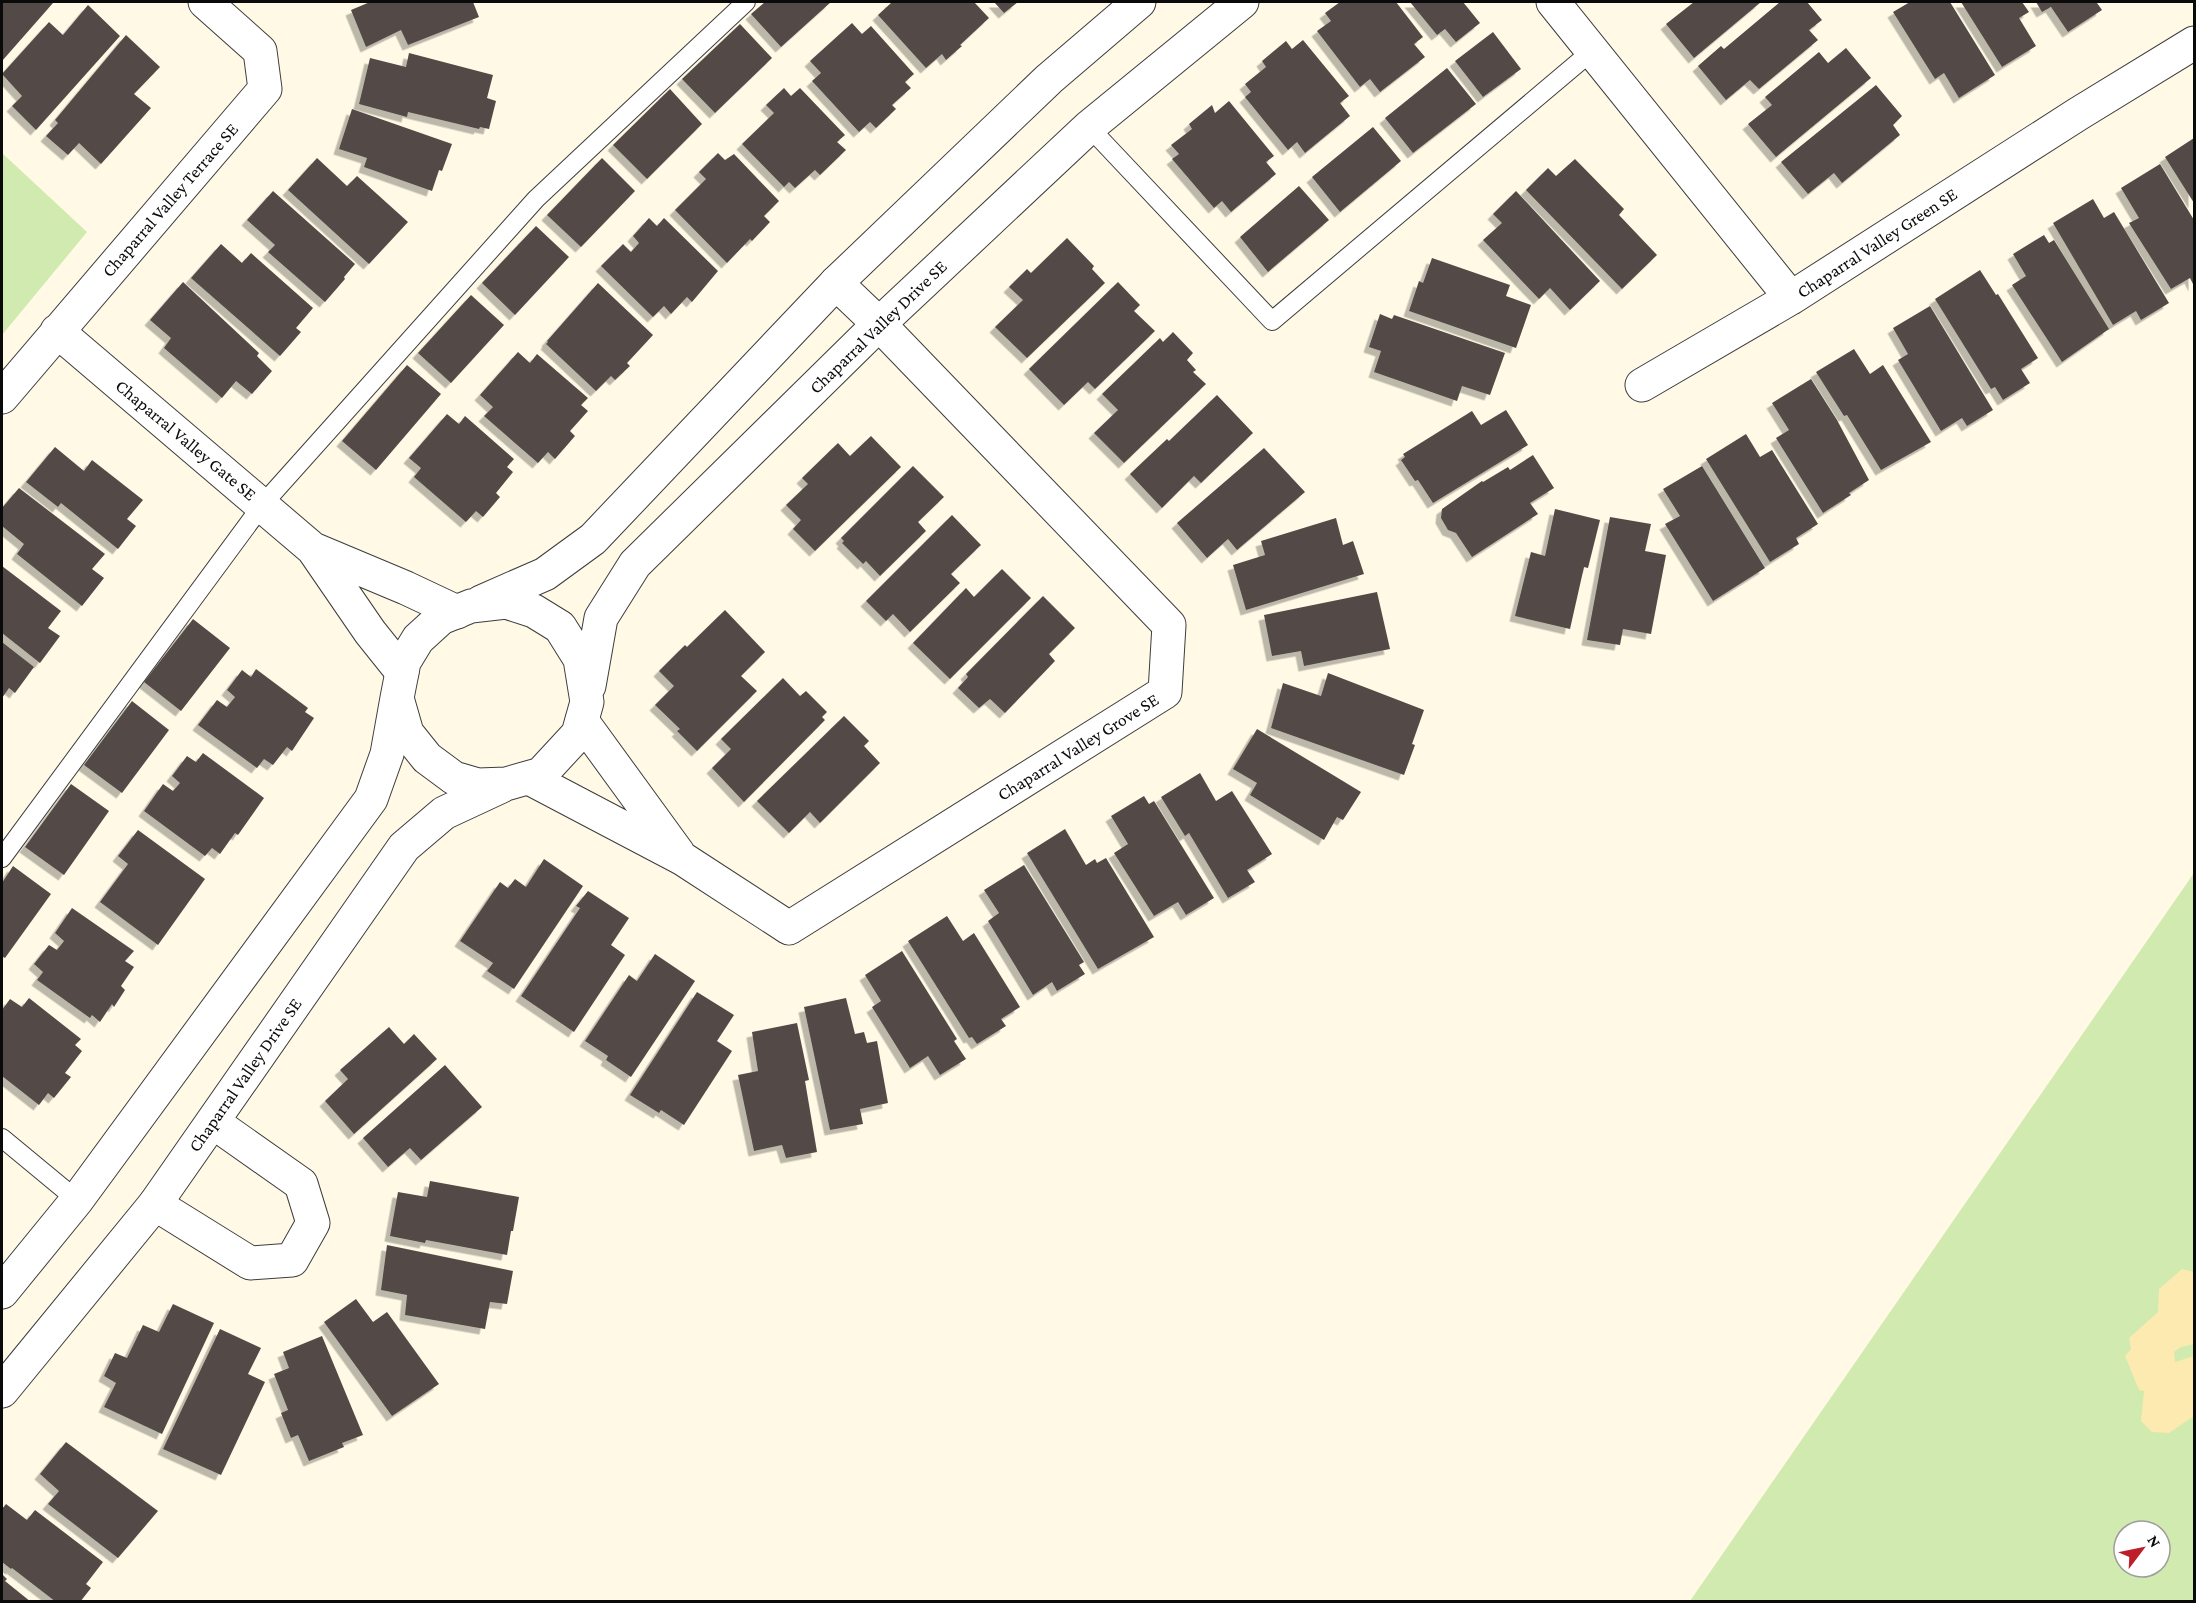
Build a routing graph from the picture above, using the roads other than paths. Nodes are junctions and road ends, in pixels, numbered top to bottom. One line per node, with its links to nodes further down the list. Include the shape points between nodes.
1 (205, 2): 12 (street, Chaparral Valley Terrace SE, via 260,51 265,89)
2 (746, 2): 15 (lane, via 536,199)
3 (1138, 2): 9 (street, via 1049,80)
4 (1242, 2): 8 (street, Chaparral Valley Drive SE)
5 (1553, 2): 7 (street, Chaparral Valley Green SE)
6 (2194, 43): 10 (street, Chaparral Valley Green SE)
7 (1592, 51): 8 (lane, via 1272,321); 10 (street, Chaparral Valley Green SE)
8 (1089, 127): 11 (street, Chaparral Valley Drive SE)
9 (836, 283): 11 (street, Chaparral Valley Grove SE); 17 (street, via 593,539 545,574)
10 (1791, 298): 13 (street)
11 (879, 324): 19 (street, Chaparral Valley Drive SE, via 636,564 601,618); 22 (street, Chaparral Valley Grove SE, via 1169,625 1165,692 789,927)
12 (57, 331): 14 (street, Chaparral Valley Terrace SE); 15 (street, Chaparral Valley Gate SE)
13 (1641, 386)
14 (2, 397)
15 (262, 504): 16 (street, Chaparral Valley Gate SE); 21 (lane)
16 (313, 549): 17 (street, Chaparral Valley Gate SE); 18 (street, Chaparral Valley Gate SE, via 370,632)
17 (464, 609): 18 (street, via 441,618 418,639 404,662); 19 (street, via 506,602 534,611 560,627 580,659)
18 (400, 685): 20 (street, via 407,733 428,758 454,778 478,785); 25 (street, via 387,754 371,799)
19 (584, 712): 20 (street, via 578,734 563,752 541,774); 22 (street, Chaparral Valley Grove SE)
20 (517, 781): 22 (street, Chaparral Valley Grove SE, via 583,808); 23 (street, Chaparral Valley Drive SE, via 444,813 404,847)
21 (2, 858)
22 (683, 859)
23 (213, 1122): 26 (street, Chaparral Valley Drive SE); 26 (street, via 302,1184 313,1223 292,1260 249,1263)
24 (2, 1138): 25 (lane)
25 (77, 1200): 27 (street)
26 (155, 1204): 28 (street, Chaparral Valley Drive SE)
27 (2, 1292)
28 (2, 1391)

